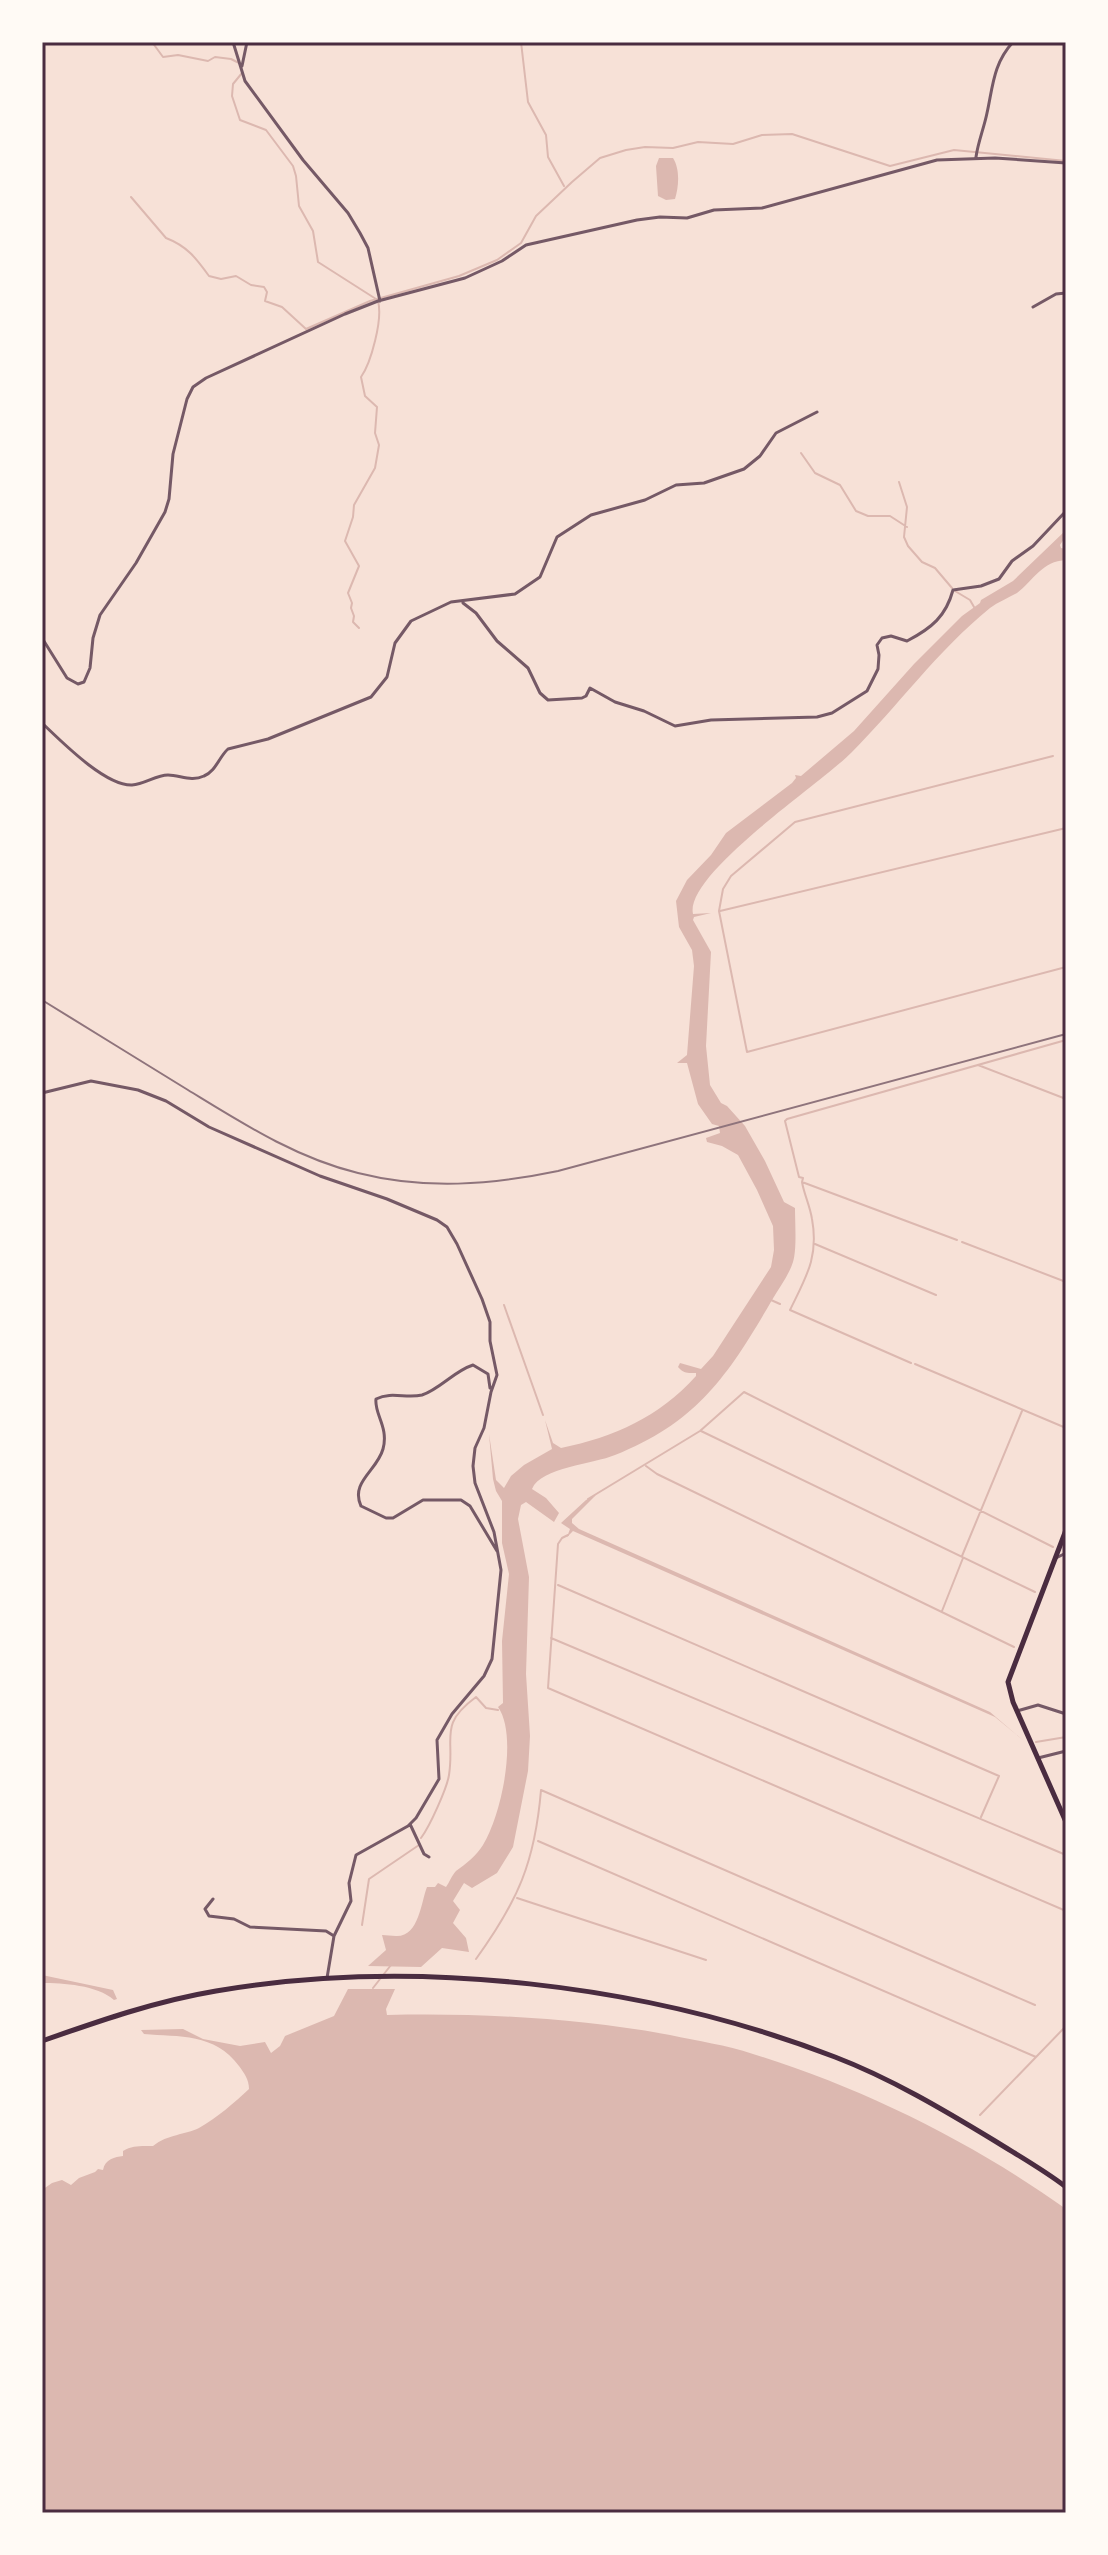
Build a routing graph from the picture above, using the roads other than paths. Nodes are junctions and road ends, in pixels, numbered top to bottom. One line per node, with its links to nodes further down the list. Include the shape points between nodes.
1 (233, 42): 4 (street)
2 (247, 42): 4 (street)
3 (1013, 42): 5 (street, via 991,80)
4 (242, 67): 8 (street, via 245,81 360,233)
5 (977, 154): 6 (street); 8 (street, via 762,208 637,220 526,245 458,280)
6 (1066, 163)
7 (1066, 293): 9 (street)
8 (380, 301): 13 (street, via 268,348 193,387 173,454 165,512 100,615 84,682 67,678)
9 (1033, 307)
10 (817, 412): 12 (street, via 776,433 744,469 704,483 676,485 585,519 557,537 540,577 515,594)
11 (1066, 511): 12 (street, via 999,579 953,590 935,624 907,641 882,638 877,645 878,669 867,691 817,717 711,720 678,727 590,688 582,698 548,700 524,664)
12 (461, 601): 14 (street, via 408,624 395,643 387,677 371,697 268,739 228,749 205,776 166,775 127,785 95,770)
13 (42, 638)
14 (42, 723)
15 (42, 1093): 16 (street, via 91,1081 138,1090 320,1176 443,1223 488,1313 497,1367)
16 (491, 1392): 19 (street, via 473,1476); 19 (street, via 488,1374 473,1365 427,1393 376,1399 383,1451 357,1496 361,1506 386,1518 423,1500 461,1500)
17 (1066, 1530): 20 (main road)
18 (1066, 1553): 20 (street)
19 (499, 1554): 26 (street, via 502,1581 489,1668 438,1737 439,1779)
20 (1056, 1558): 21 (main road, via 1009,1676)
21 (1017, 1711): 22 (street, via 1038,1705); 24 (main road)
22 (1066, 1714)
23 (1066, 1751): 24 (street)
24 (1038, 1758): 25 (main road)
25 (1066, 1822)
26 (410, 1824): 27 (street); 29 (street, via 356,1855 349,1910)
27 (429, 1857)
28 (213, 1899): 29 (street, via 205,1909 215,1918)
29 (334, 1936): 30 (street)
30 (327, 1978): 31 (main road, via 200,1994); 32 (main road, via 467,1979 575,1990 707,2016 836,2057 945,2111)
31 (42, 2041)
32 (1066, 2187)

